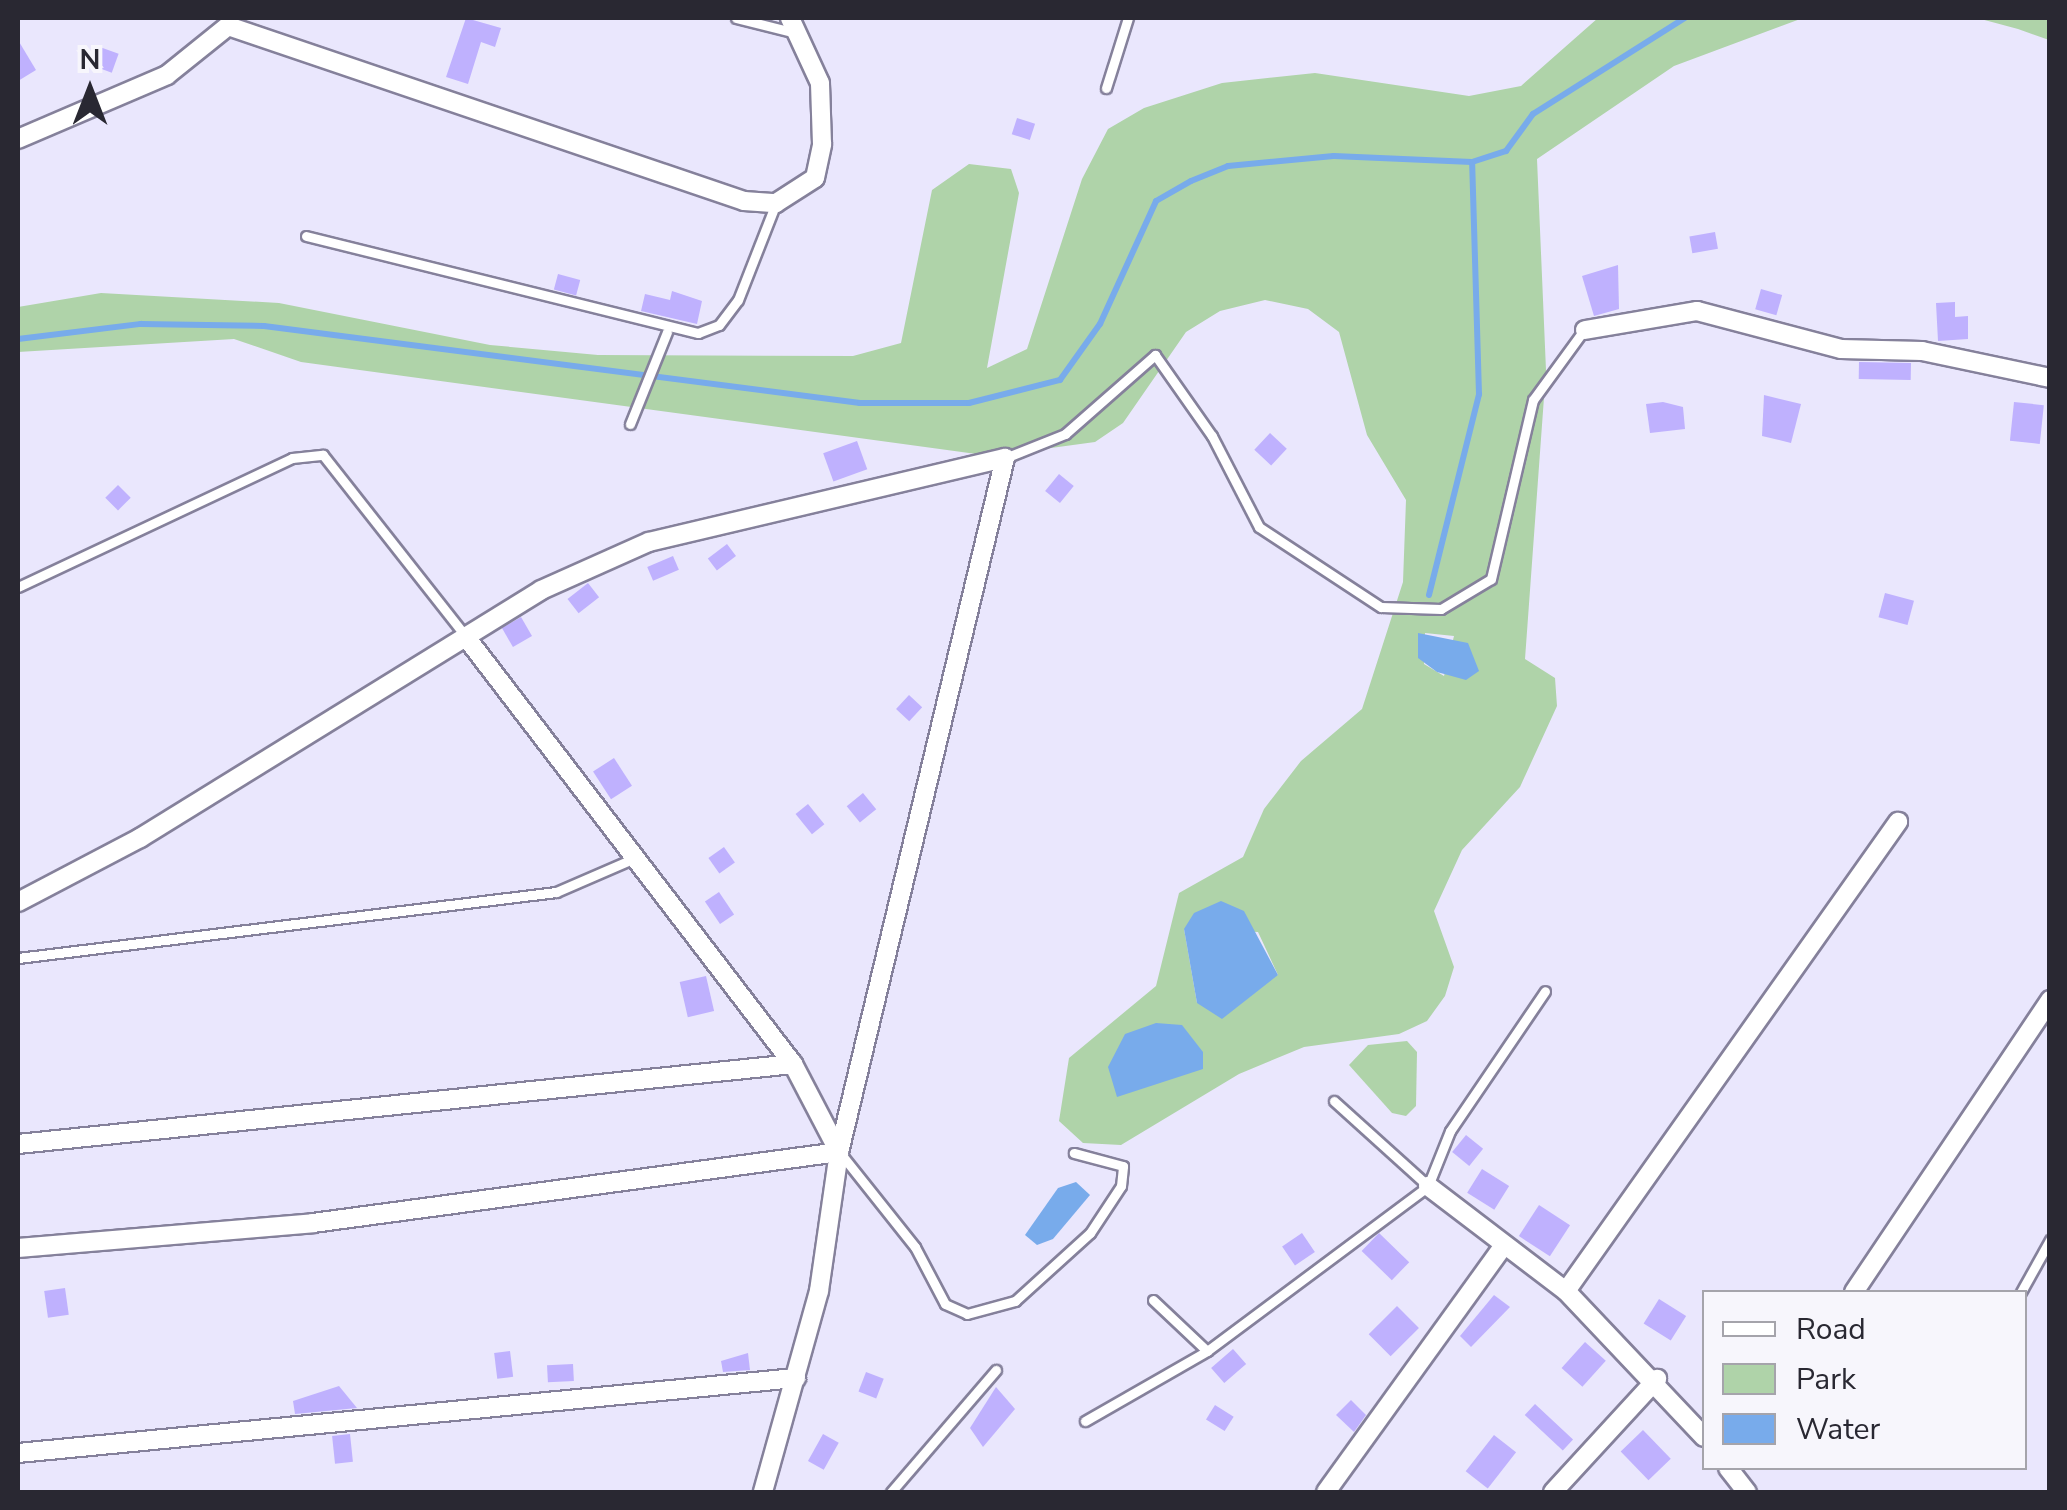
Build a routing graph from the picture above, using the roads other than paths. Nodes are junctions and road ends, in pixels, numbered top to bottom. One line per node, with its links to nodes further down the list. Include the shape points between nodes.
1 (736, 18): 4 (lane)
2 (1128, 18): 5 (lane)
3 (228, 22): 6 (street, via 167,74); 7 (street, via 744,201)
4 (794, 26): 7 (street, via 820,83 822,144 814,178)
5 (1106, 88)
6 (18, 139)
7 (776, 203): 10 (lane, via 719,326)
8 (306, 236): 10 (lane)
9 (1584, 330): 11 (street, via 1697,311 1841,349 1922,351); 13 (lane, via 1533,400 1491,580 1441,609 1381,607 1259,527 1212,436 1155,355 1065,434)
10 (668, 332): 12 (lane, via 638,386)
11 (2050, 378)
12 (630, 424)
13 (1005, 458): 15 (street, via 649,542 541,590); 25 (street)
14 (18, 587): 15 (lane, via 292,458 322,455)
15 (466, 637): 17 (street); 18 (street, via 140,838)
16 (1898, 822): 33 (street)
17 (630, 860): 19 (lane, via 556,892); 22 (street)
18 (18, 902)
19 (18, 958)
20 (1544, 990): 27 (lane, via 1450,1132)
21 (2050, 1000): 31 (street)
22 (793, 1064): 24 (street); 25 (street)
23 (1334, 1101): 27 (lane)
24 (18, 1144)
25 (839, 1152): 26 (lane, via 915,1246 945,1304 966,1314 1015,1301 1090,1233 1120,1186 1122,1166); 29 (street, via 313,1223); 37 (street)
26 (1074, 1153)
27 (1428, 1186): 30 (street); 35 (lane, via 1385,1209)
28 (2050, 1240): 32 (lane)
29 (18, 1248)
30 (1502, 1248): 33 (street); 45 (street)
31 (1855, 1290)
32 (2021, 1290)
33 (1566, 1291): 38 (street)
34 (1153, 1300): 35 (lane)
35 (1207, 1351): 39 (lane)
36 (996, 1370): 44 (lane)
37 (796, 1378): 41 (street); 43 (street)
38 (1657, 1379): 40 (street); 46 (street)
39 (1085, 1422)
40 (1702, 1435)
41 (18, 1453)
42 (1731, 1470): 47 (street)
43 (763, 1492)
44 (891, 1492)
45 (1326, 1492)
46 (1553, 1492)
47 (1747, 1492)

